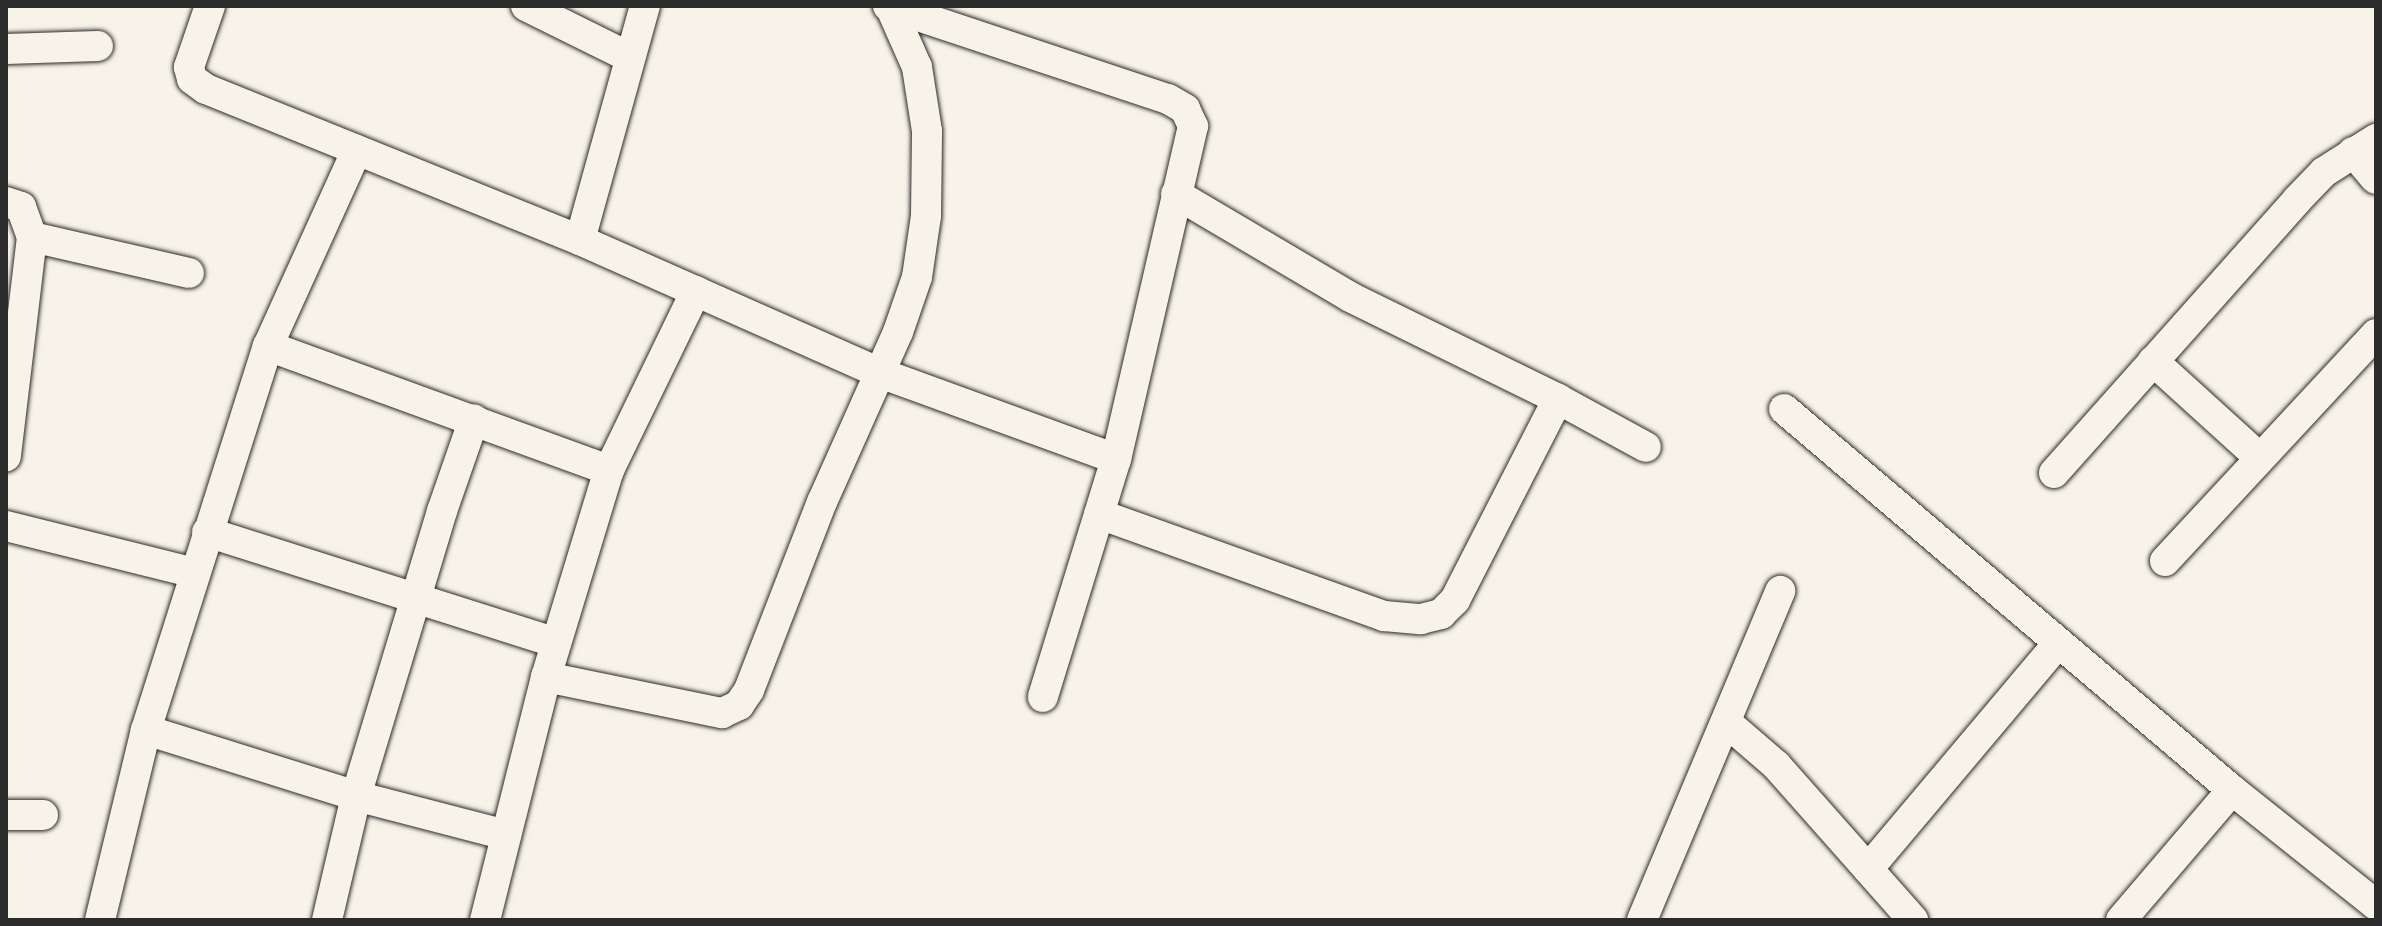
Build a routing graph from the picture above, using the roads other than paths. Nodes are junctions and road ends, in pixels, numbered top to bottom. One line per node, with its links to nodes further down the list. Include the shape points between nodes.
1 (210, 6): 9 (street, via 189,67 192,79)
2 (526, 6): 7 (street)
3 (645, 6): 7 (street)
4 (890, 6): 11 (street, via 1185,109 1193,126 1191,146); 21 (street, via 917,67 927,131 926,216 917,277)
5 (98, 46): 6 (street)
6 (6, 49)
7 (629, 57): 14 (street)
8 (2364, 146): 10 (street); 20 (street, via 2324,172)
9 (357, 150): 14 (street); 19 (street)
10 (2376, 179)
11 (1176, 194): 22 (street, via 1350,297); 28 (street)
12 (6, 202): 13 (street, via 21,207)
13 (32, 237): 15 (street); 17 (street)
14 (580, 240): 16 (street)
15 (189, 273)
16 (696, 291): 21 (street); 29 (street)
17 (14, 330): 26 (street)
18 (2376, 334): 27 (street)
19 (268, 346): 24 (street); 33 (street)
20 (2153, 361): 27 (street); 30 (street)
21 (880, 373): 28 (street); 40 (street, via 739,705 722,713 700,711)
22 (1558, 399): 25 (street); 31 (street, via 1455,600 1441,614 1421,619 1384,616)
23 (1784, 409): 39 (street)
24 (474, 419): 29 (street); 37 (street)
25 (1646, 447)
26 (6, 456)
27 (2260, 458): 34 (street)
28 (1116, 459): 31 (street)
29 (609, 470): 38 (street)
30 (2054, 473)
31 (1099, 514): 41 (street)
32 (6, 526): 35 (street)
33 (207, 532): 35 (street); 37 (street)
34 (2165, 561)
35 (194, 573): 43 (street)
36 (1780, 591): 42 (street)
37 (415, 598): 38 (street); 45 (street)
38 (556, 643): 40 (street)
39 (2058, 643): 44 (street); 49 (street)
40 (546, 677): 48 (street)
41 (1043, 697)
42 (1726, 722): 49 (street, via 1776,765); 54 (street)
43 (146, 730): 45 (street); 51 (street)
44 (2232, 790): 50 (street); 56 (street)
45 (356, 796): 48 (street); 52 (street)
46 (6, 815): 47 (street)
47 (43, 815)
48 (506, 835): 53 (street)
49 (1868, 869): 55 (street)
50 (2376, 905)
51 (100, 920)
52 (327, 920)
53 (485, 920)
54 (1642, 920)
55 (1913, 920)
56 (2121, 920)

